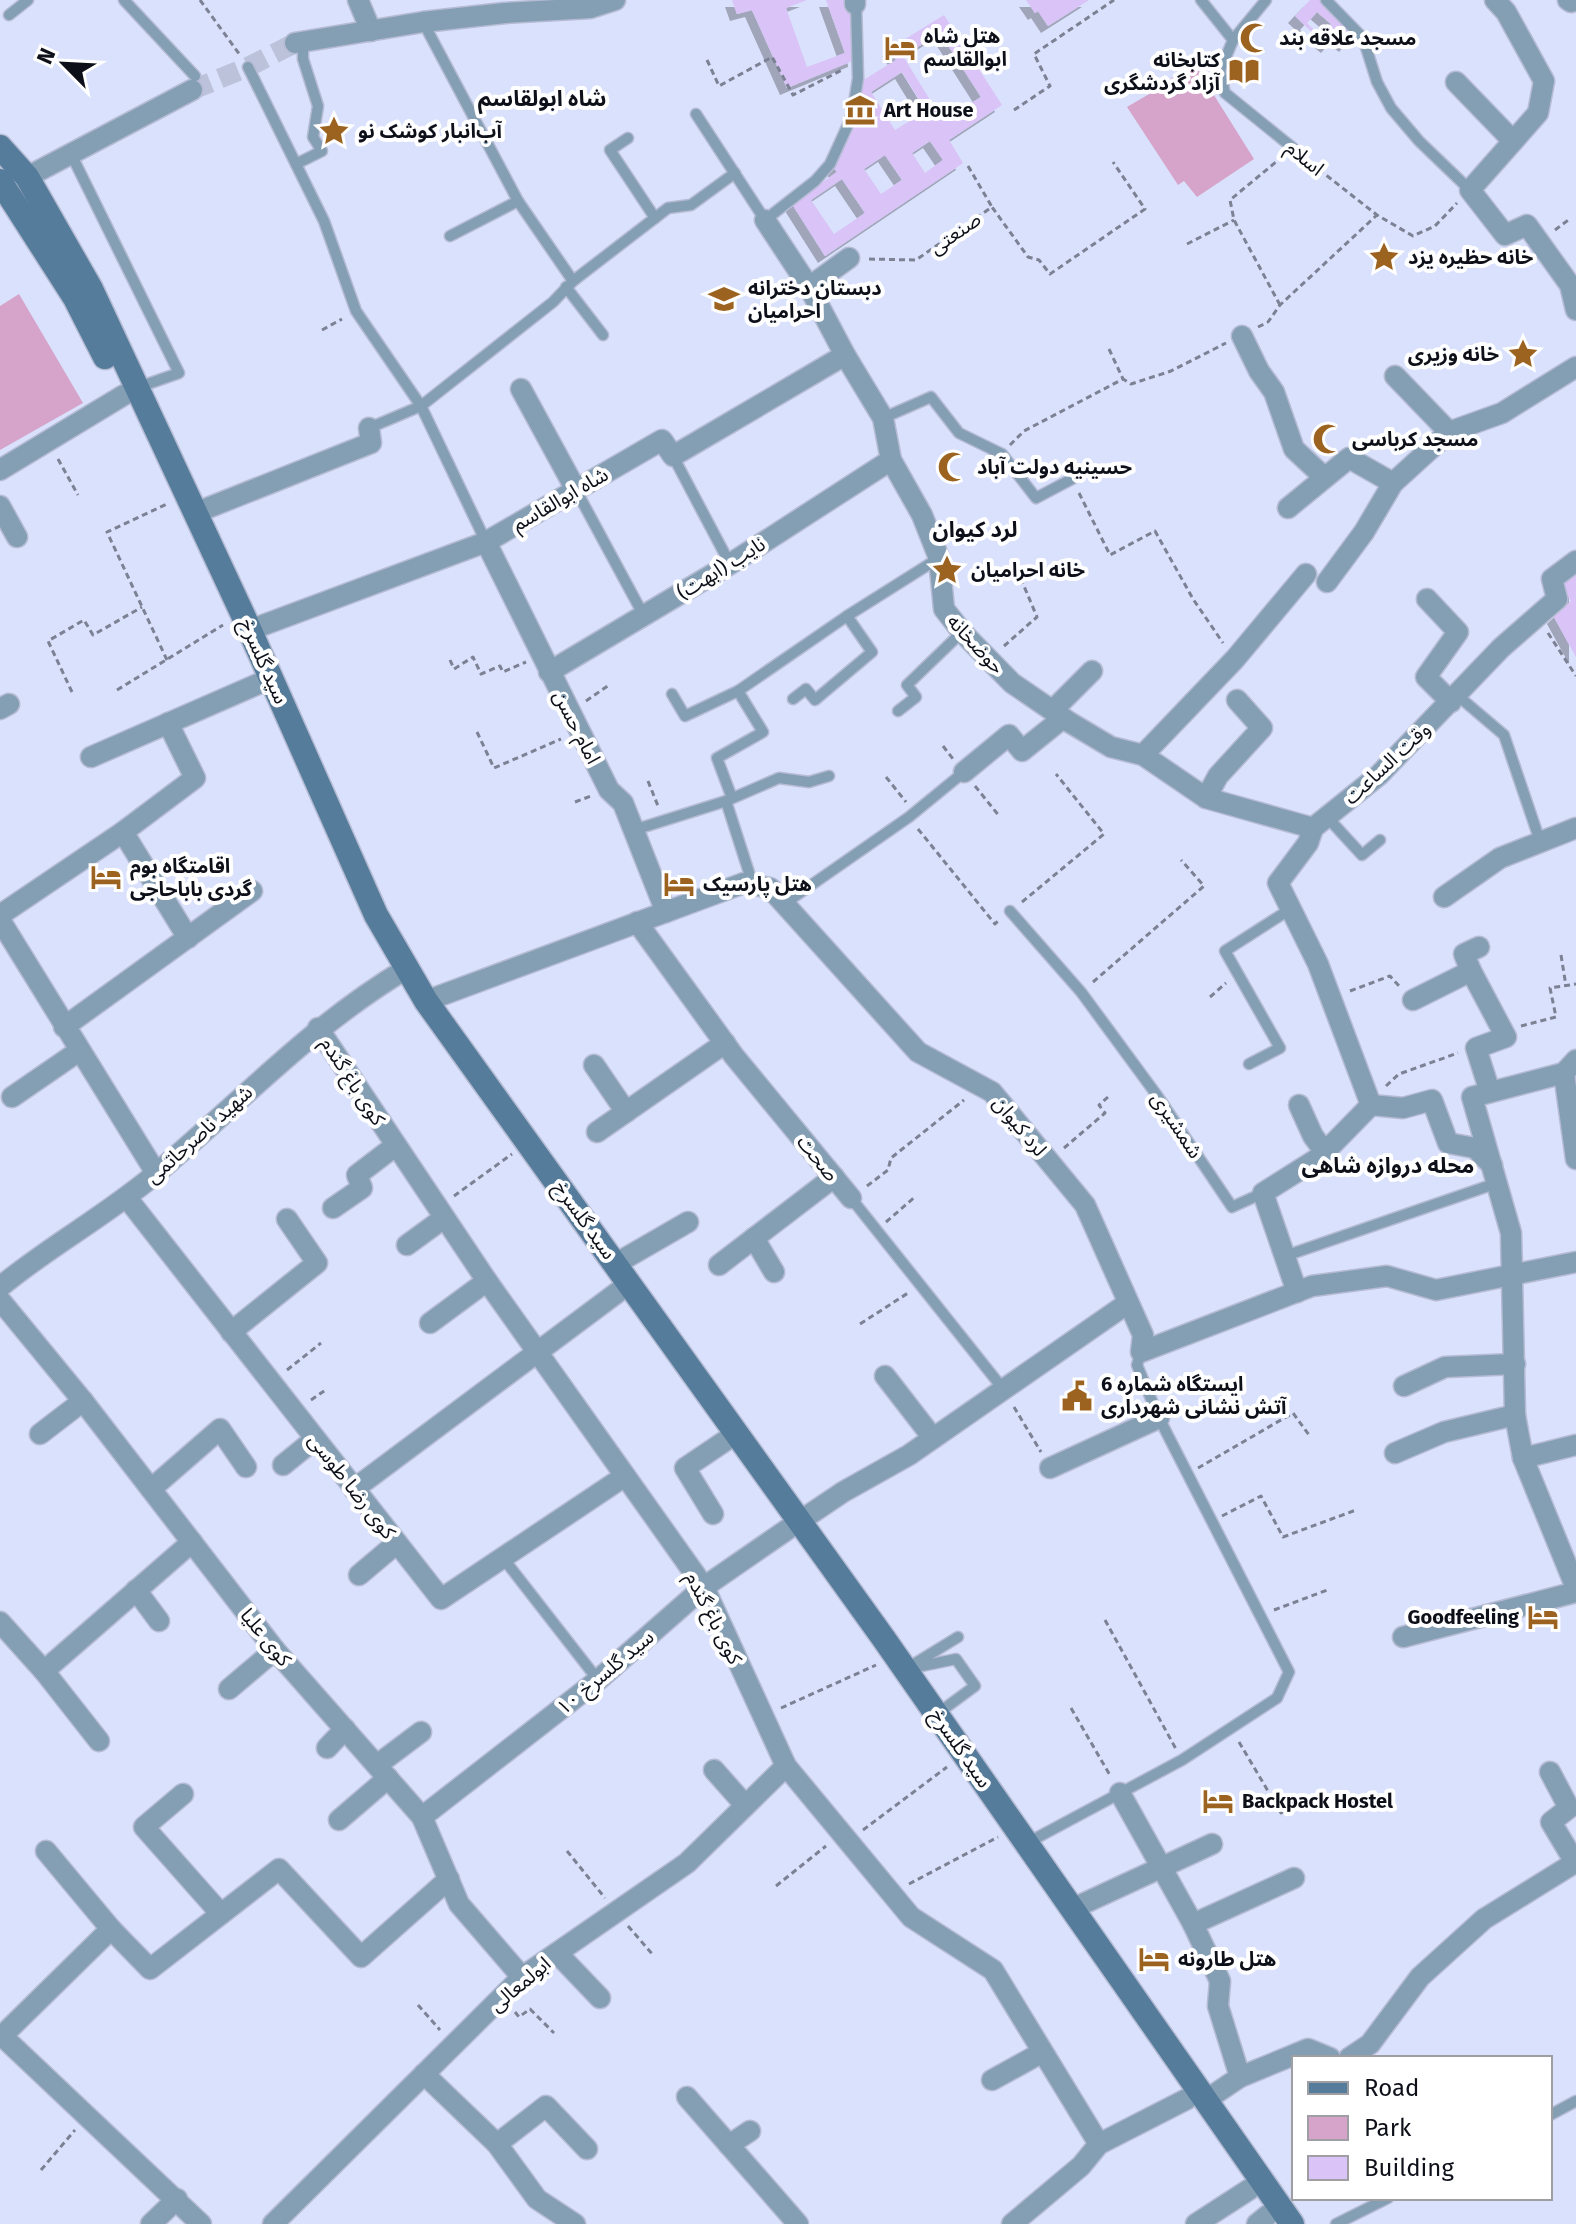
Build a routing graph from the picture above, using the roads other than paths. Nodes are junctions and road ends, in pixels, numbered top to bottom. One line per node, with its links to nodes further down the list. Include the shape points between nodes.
1 (28, 0): 13 (lane)
2 (124, 0): 20 (lane)
3 (358, 0): 15 (street)
4 (615, 0): 12 (street, via 590,8)
5 (1201, 0): 16 (lane)
6 (1266, 0): 16 (lane)
7 (1326, 0): 30 (lane, via 1363,38 1391,108)
8 (1568, 0): 9 (street)
9 (1576, 0)
10 (858, 1): 34 (lane, via 858,78 852,116 830,164)
11 (1508, 4): 23 (street, via 1544,81 1538,113)
12 (523, 6): 14 (street)
13 (9, 15)
14 (423, 22): 15 (street); 32 (lane)
15 (371, 31): 17 (street)
16 (1233, 40): 25 (lane, اسلام, via 1220,71 1225,93)
17 (299, 42): 27 (lane, via 318,106 313,137 322,151)
18 (248, 67): 27 (lane)
19 (1456, 82): 23 (street)
20 (193, 83): 26 (street)
21 (696, 114): 28 (lane)
22 (628, 138): 33 (lane, via 610,150)
23 (1513, 141): 30 (street)
24 (0, 147): 29 (main road, سید گلسرخ)
25 (1293, 148)
26 (71, 154): 29 (street); 46 (lane, via 179,373)
27 (296, 164): 47 (lane, via 324,221 356,311)
28 (735, 173): 33 (lane, via 691,205 668,208); 34 (lane)
29 (27, 177): 31 (main road); 46 (main road, سید گلسرخ, via 91,289)
30 (1470, 190): 39 (street, via 1505,235 1527,225 1570,285)
31 (2, 194): 46 (main road, سید گلسرخ, via 33,232)
32 (518, 201): 35 (lane); 37 (lane)
33 (655, 218): 37 (lane)
34 (765, 220): 38 (street)
35 (450, 236)
36 (849, 258): 38 (street)
37 (569, 284): 40 (lane); 47 (lane)
38 (809, 287): 42 (street)
39 (1576, 310)
40 (603, 335)
41 (1242, 336): 54 (street, via 1274,392 1294,449)
42 (845, 355): 48 (street); 51 (street)
43 (1576, 367): 50 (street, via 1502,413)
44 (1395, 376): 50 (street)
45 (521, 389): 57 (street)
46 (131, 391): 53 (street); 60 (main road, سید گلسرخ); 71 (main road, سید گلسرخ, via 174,501)
47 (421, 406): 49 (lane); 62 (lane)
48 (883, 418): 52 (street, حوضخانه); 55 (lane, via 931,397 959,433 1002,454 1036,498)
49 (369, 428): 60 (street, via 371,443)
50 (1449, 432): 56 (street)
51 (673, 456): 57 (street, شاه ابوالقاسم, via 662,440); 65 (lane)
52 (891, 460): 63 (street, حوضخانه); 65 (street, نایب (ابهت))
53 (0, 470)
54 (1324, 477): 56 (street, via 1349,458); 59 (street)
55 (1072, 479)
56 (1393, 483): 67 (street)
57 (576, 490): 62 (street, شاه ابوالقاسم); 69 (lane)
58 (0, 506): 61 (street)
59 (1288, 508)
60 (195, 513): 71 (main road, سید گلسرخ)
61 (17, 537)
62 (486, 542): 71 (street, شاه ابوالقاسم); 73 (street, امام حسن)
63 (939, 558): 70 (lane); 72 (street, حوضخانه, via 944,609)
64 (1576, 561): 79 (street, وقت الساعت, via 1552,579 1557,599)
65 (730, 564): 69 (street, نایب (ابهت))
66 (1306, 574): 76 (street, via 1235,659)
67 (1327, 582)
68 (1427, 599): 79 (street, via 1458,632 1426,677)
69 (644, 616): 73 (street, نایب (ابهت))
70 (847, 616): 77 (lane); 80 (lane, via 872,652 815,700 806,689)
71 (240, 626): 75 (main road, سید گلسرخ); 108 (main road, سید گلسرخ)
72 (962, 632): 81 (lane, via 907,685 916,697); 82 (street, حوضخانه, via 1012,683)
73 (545, 664): 92 (street, امام حسن)
74 (1092, 671): 82 (street)
75 (258, 684): 83 (street); 108 (main road, سید گلسرخ, via 363,922)
76 (1226, 688): 84 (street); 88 (street, via 1262,728 1218,776)
77 (738, 691): 78 (lane, via 685,716); 89 (lane, via 763,732 717,758)
78 (672, 694)
79 (1454, 698): 90 (street, وقت الساعت, via 1379,775); 95 (lane, via 1504,735)
80 (793, 699)
81 (898, 711)
82 (1058, 714): 84 (street, حوضخانه, via 1111,747); 86 (street, via 1022,751 1009,735)
83 (168, 723): 85 (street); 93 (street, via 195,778)
84 (1143, 755): 88 (street)
85 (91, 757)
86 (964, 772): 99 (lane)
87 (829, 776): 89 (lane, via 809,782 779,778)
88 (1206, 798): 90 (street)
89 (729, 800): 92 (lane); 96 (lane)
90 (1320, 823): 94 (lane, via 1362,855); 100 (street, via 1278,883)
91 (1576, 828): 95 (street)
92 (634, 830): 102 (street, امام حسن)
93 (123, 832): 104 (street); 105 (street)
94 (1380, 840)
95 (1540, 841): 98 (street, via 1500,858)
96 (753, 885): 99 (street, لرد کیوان, via 770,888); 102 (street, via 744,883)
97 (252, 891): 105 (street)
98 (1444, 897)
99 (784, 904): 150 (street, لرد کیوان, via 918,1052 992,1092 1085,1205)
100 (1292, 908): 115 (lane, via 1225,951 1280,1048); 121 (street)
101 (1010, 911): 130 (lane, شمشیری, via 1081,992 1232,1207)
102 (666, 912): 103 (street)
103 (637, 922): 110 (street); 113 (street, صحت)
104 (2, 928): 111 (street)
105 (188, 938): 111 (street)
106 (1479, 947): 107 (street, via 1464,954)
107 (1471, 971): 109 (street); 118 (street, via 1506,1037 1476,1048)
108 (400, 972): 110 (main road, سید گلسرخ); 112 (street, شهید ناصرحاتمی)
109 (1413, 1000)
110 (419, 1003): 141 (main road, سید گلسرخ); 147 (main road, سید گلسرخ, via 516,1151)
111 (64, 1027): 114 (street)
112 (318, 1028): 124 (street, کوی باغ گندم); 127 (street, شهید ناصرحاتمی)
113 (725, 1043): 122 (street); 129 (street, صحت)
114 (79, 1051): 119 (street); 127 (street)
115 (1249, 1064)
116 (594, 1065): 122 (street)
117 (1570, 1066): 118 (street); 126 (street)
118 (1490, 1092): 128 (street, via 1472,1097)
119 (12, 1097)
120 (1299, 1105): 125 (street)
121 (1371, 1105): 125 (street, شمشیری); 128 (street, via 1403,1108 1432,1100 1448,1143 1475,1148)
122 (626, 1112): 123 (street)
123 (597, 1132)
124 (395, 1146): 133 (street, via 357,1175 362,1188); 134 (street, کوی باغ گندم)
125 (1325, 1152): 130 (street, شمشیری)
126 (1576, 1159)
127 (156, 1173): 131 (street, شهید ناصرحاتمی)
128 (1494, 1174): 139 (lane); 144 (street, via 1511,1233)
129 (834, 1177): 132 (street, صحت); 137 (street)
130 (1263, 1193): 139 (street)
131 (127, 1198): 146 (street, شهید ناصرحاتمی); 152 (street, کوی رضا طوسی)
132 (851, 1198): 158 (lane, صحت)
133 (333, 1208)
134 (441, 1213): 138 (street); 145 (street, کوی باغ گندم)
135 (287, 1219): 152 (street, via 317,1263)
136 (688, 1222): 141 (street)
137 (754, 1238): 142 (street); 143 (street)
138 (407, 1245)
139 (1285, 1256): 148 (street)
140 (1576, 1262): 144 (street)
141 (617, 1263): 176 (main road, سید گلسرخ)
142 (719, 1265)
143 (774, 1272)
144 (1513, 1274): 148 (street, via 1436,1290 1387,1276); 155 (street)
145 (487, 1281): 151 (street); 154 (street, کوی باغ گندم)
146 (0, 1287)
147 (618, 1292): 154 (street); 165 (main road, سید گلسرخ)
148 (1297, 1292): 153 (street)
149 (0, 1300): 159 (street, کوی علیا)
150 (1128, 1303): 153 (street, لرد کیوان, via 1143,1335); 158 (street, سید گلسرخ ۱۰)
151 (430, 1323)
152 (231, 1332): 164 (street, کوی رضا طوسی)
153 (1141, 1352): 161 (lane, via 1137,1365)
154 (537, 1353): 172 (street, کوی باغ گندم); 174 (street)
155 (1515, 1364): 157 (street, via 1445,1367); 160 (street)
156 (885, 1376): 163 (street)
157 (1404, 1386)
158 (1004, 1390): 163 (street, سید گلسرخ ۱۰)
159 (83, 1401): 162 (street); 173 (street, کوی علیا)
160 (1515, 1415): 167 (street, via 1444,1432); 168 (street)
161 (1159, 1418): 171 (street); 202 (lane, via 1289,1672 1277,1698)
162 (40, 1434)
163 (933, 1438): 176 (street, سید گلسرخ ۱۰)
164 (315, 1439): 169 (street); 174 (street, کوی رضا طوسی)
165 (725, 1441): 175 (street, via 685,1468); 176 (main road, سید گلسرخ)
166 (1576, 1445): 168 (street)
167 (1395, 1453)
168 (1523, 1458): 183 (street)
169 (283, 1465)
170 (246, 1467): 173 (street, via 220,1429)
171 (1050, 1468)
172 (625, 1476): 179 (street, کوی رضا طوسی); 181 (street, کوی باغ گندم)
173 (151, 1489): 177 (street, کوی علیا)
174 (354, 1489): 178 (street, کوی رضا طوسی)
175 (713, 1514)
176 (794, 1525): 181 (street, سید گلسرخ ۱۰); 189 (main road, سید گلسرخ)
177 (192, 1542): 182 (street); 188 (street, کوی علیا)
178 (397, 1543): 179 (street, کوی رضا طوسی, via 441,1599); 180 (street)
179 (503, 1558): 191 (lane)
180 (359, 1575)
181 (704, 1587): 191 (street, سید گلسرخ ۱۰); 198 (street, کوی باغ گندم)
182 (136, 1590): 184 (street); 190 (street)
183 (1576, 1590): 187 (street)
184 (159, 1621)
185 (1, 1625): 190 (street)
186 (958, 1637): 189 (lane)
187 (1403, 1637)
188 (275, 1650): 192 (street); 194 (street, کوی علیا)
189 (894, 1669): 193 (main road, سید گلسرخ); 193 (lane, via 956,1659 975,1686)
190 (44, 1671): 196 (street)
191 (598, 1680): 205 (street, سید گلسرخ ۱۰)
192 (229, 1689)
193 (931, 1718): 207 (main road, سید گلسرخ); 229 (main road, سید گلسرخ, via 953,1763)
194 (345, 1729): 197 (street); 200 (street, کوی علیا)
195 (421, 1732): 200 (street)
196 (99, 1741)
197 (327, 1748)
198 (786, 1766): 204 (street, ابولمعالی); 222 (street, کوی باغ گندم, via 911,1917 993,1970)
199 (714, 1770): 204 (street)
200 (382, 1771): 205 (street, کوی علیا); 206 (street)
201 (1550, 1772): 210 (street, via 1569,1808 1551,1822)
202 (1120, 1793): 207 (lane); 211 (street)
203 (183, 1794): 215 (street, via 144,1827)
204 (745, 1805): 218 (street, ابولمعالی, via 687,1863)
205 (422, 1817): 213 (street, کوی علیا)
206 (339, 1820)
207 (1027, 1843): 214 (main road, سید گلسرخ)
208 (1212, 1844): 211 (street)
209 (46, 1851): 217 (street)
210 (1576, 1863): 224 (street, via 1484,1919 1420,1977 1373,2048)
211 (1160, 1867): 214 (street); 216 (street)
212 (1294, 1878): 216 (street)
213 (449, 1879): 215 (street, via 361,1957 279,1869); 219 (street, کوی علیا, via 459,1904)
214 (1074, 1908): 229 (main road, سید گلسرخ)
215 (221, 1914): 217 (street, via 150,1969)
216 (1193, 1924): 226 (street, via 1220,1981 1218,2006)
217 (111, 1929): 221 (street)
218 (557, 1953): 219 (street, ابولمعالی); 220 (street)
219 (522, 1977): 225 (street, ابولمعالی)
220 (600, 1998)
221 (1, 2035): 238 (street)
222 (1041, 2053): 227 (street); 234 (street, کوی باغ گندم)
223 (1325, 2056): 226 (street, via 1308,2049)
224 (1354, 2056)
225 (424, 2074): 233 (street); 243 (street, ابولمعالی)
226 (1240, 2077): 229 (street)
227 (992, 2080)
228 (687, 2097): 235 (street)
229 (1196, 2099): 234 (street); 237 (main road, سید گلسرخ); 248 (main road, سید گلسرخ)
230 (1576, 2101): 231 (lane)
231 (1552, 2114)
232 (750, 2131): 235 (street)
233 (497, 2144): 236 (street, via 546,2106); 244 (street, via 537,2199)
234 (1099, 2144): 246 (street, via 1081,2166)
235 (729, 2145): 245 (street)
236 (587, 2149)
237 (1250, 2189): 240 (main road, سید گلسرخ); 247 (street)
238 (177, 2199): 241 (street); 242 (street)
239 (1384, 2200): 249 (lane)
240 (1266, 2221)
241 (151, 2224)
242 (201, 2224)
243 (273, 2224)
244 (575, 2224)
245 (798, 2224)
246 (1012, 2224)
247 (1196, 2224)
248 (1292, 2224)
249 (1336, 2224)

